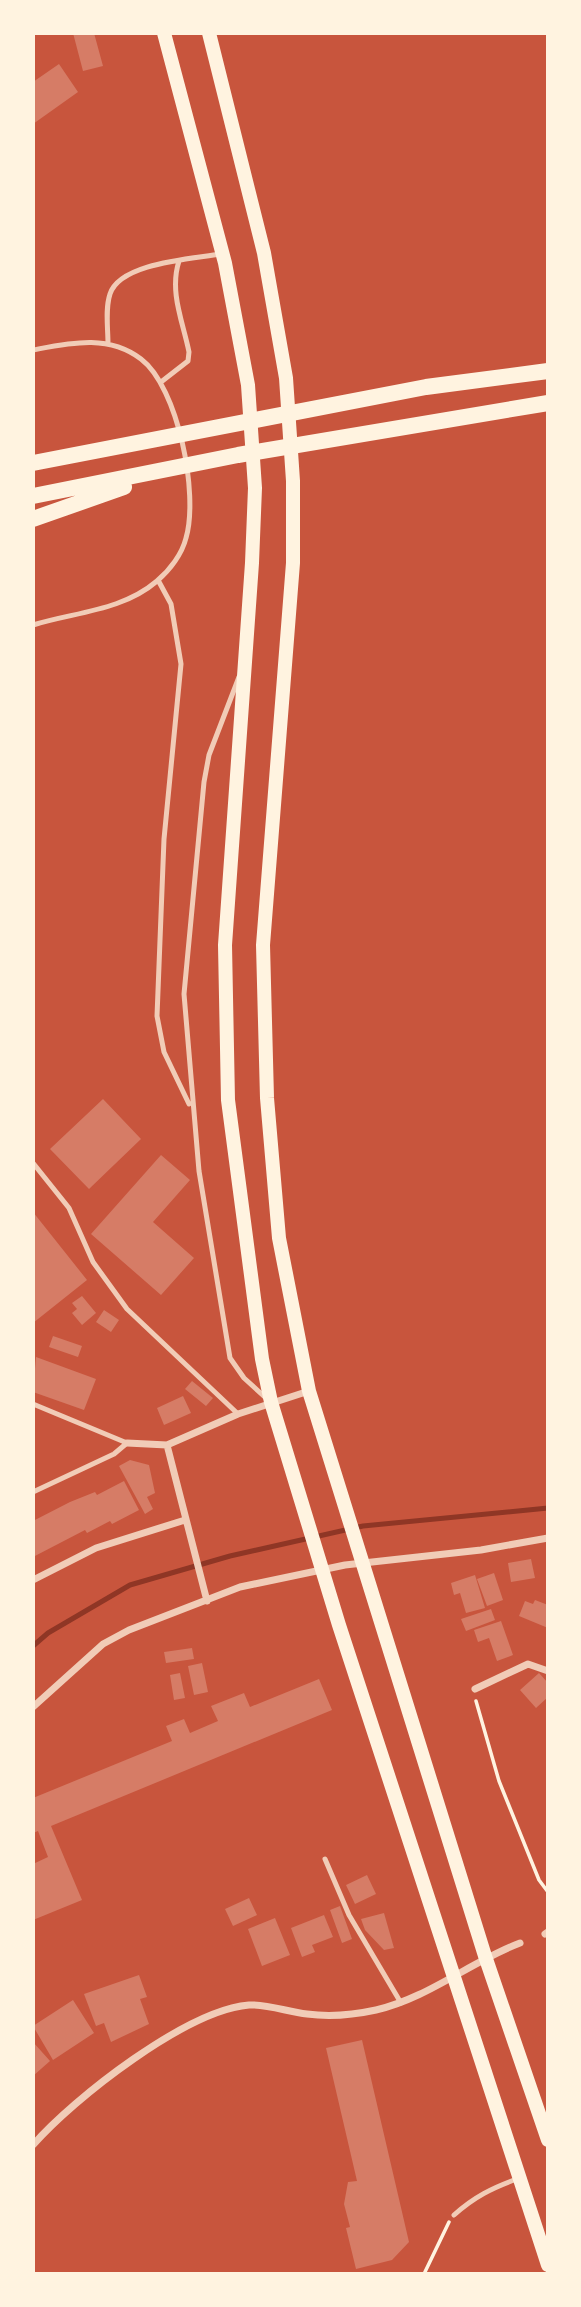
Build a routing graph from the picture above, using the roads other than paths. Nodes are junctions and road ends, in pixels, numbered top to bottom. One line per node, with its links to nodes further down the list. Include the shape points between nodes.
1 (164, 33): 3 (main road)
2 (209, 33): 19 (main road, via 264,253 288,404 293,563 263,944 267,1098 279,1238)
3 (223, 253): 4 (lane); 16 (main road, via 248,386 255,488)
4 (179, 261): 5 (lane, via 127,274 116,282 107,306); 8 (lane, via 174,281 188,360)
5 (108, 344): 6 (lane, via 81,341); 8 (lane, via 140,358)
6 (33, 350)
7 (548, 371): 10 (highway, via 426,387)
8 (161, 382): 14 (lane, via 184,449 188,521 180,552)
9 (548, 403): 11 (highway, via 238,455)
10 (33, 463)
11 (106, 487): 12 (highway); 13 (highway)
12 (33, 496)
13 (33, 519)
14 (158, 580): 15 (lane, via 118,604); 17 (lane, via 171,604 181,664 164,839 157,1016 164,1052)
15 (33, 625)
16 (245, 658): 17 (lane, via 209,755 204,782 184,994); 20 (main road, via 225,945 228,1100 244,1243)
17 (191, 1108): 20 (lane, via 230,1358)
18 (33, 1163): 22 (lane, via 69,1208 93,1262 127,1309)
19 (309, 1391): 20 (street); 35 (main road)
20 (271, 1402): 22 (street); 36 (main road)
21 (33, 1404): 23 (lane)
22 (239, 1414): 24 (street)
23 (127, 1443): 24 (street); 25 (lane, via 114,1454)
24 (167, 1445): 26 (street)
25 (33, 1492)
26 (184, 1520): 28 (street, via 96,1548); 29 (street)
27 (548, 1538): 29 (street, via 345,1565 240,1587)
28 (33, 1580)
29 (207, 1601): 32 (street, via 103,1644)
30 (548, 1671): 31 (street, via 528,1664)
31 (475, 1689)
32 (33, 1707)
33 (325, 1859): 37 (lane, via 349,1915)
34 (520, 1943): 35 (street)
35 (485, 1956): 36 (street); 38 (main road)
36 (452, 1976): 37 (street); 40 (main road)
37 (401, 2003): 39 (street, via 332,2016 252,2005 209,2017 94,2086)
38 (548, 2140)
39 (33, 2145)
40 (518, 2179): 41 (lane, via 471,2199); 42 (main road)
41 (454, 2215)
42 (548, 2265)

